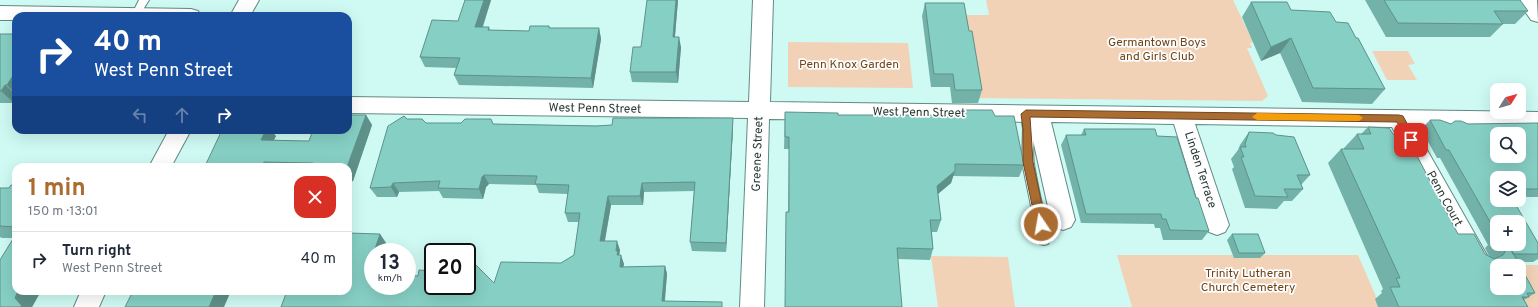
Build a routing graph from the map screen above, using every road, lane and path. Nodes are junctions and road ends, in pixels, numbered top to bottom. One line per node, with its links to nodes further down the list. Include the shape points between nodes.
1 (249, 0): 7 (street)
2 (763, 0): 10 (street, Greene Street)
3 (1527, 0): 8 (street)
4 (139, 8): 5 (street); 6 (street)
5 (0, 12)
6 (165, 12)
7 (242, 12)
8 (1538, 15)
9 (352, 105): 10 (street, West Penn Street)
10 (759, 111): 11 (street, West Penn Street); 23 (street, Greene Street)
11 (1032, 114): 12 (street, West Penn Street); 17 (street); 19 (lane, via 1028,129 1028,162)
12 (1182, 116): 13 (street, West Penn Street); 18 (street, Linden Terrace)
13 (1399, 118): 14 (street, West Penn Street); 20 (street, Penn Court)
14 (1538, 120)
15 (178, 134): 16 (street)
16 (162, 163)
17 (1063, 220)
18 (1217, 225)
19 (1044, 240)
20 (1477, 259)
21 (92, 295): 22 (street)
22 (86, 307)
23 (752, 307)

